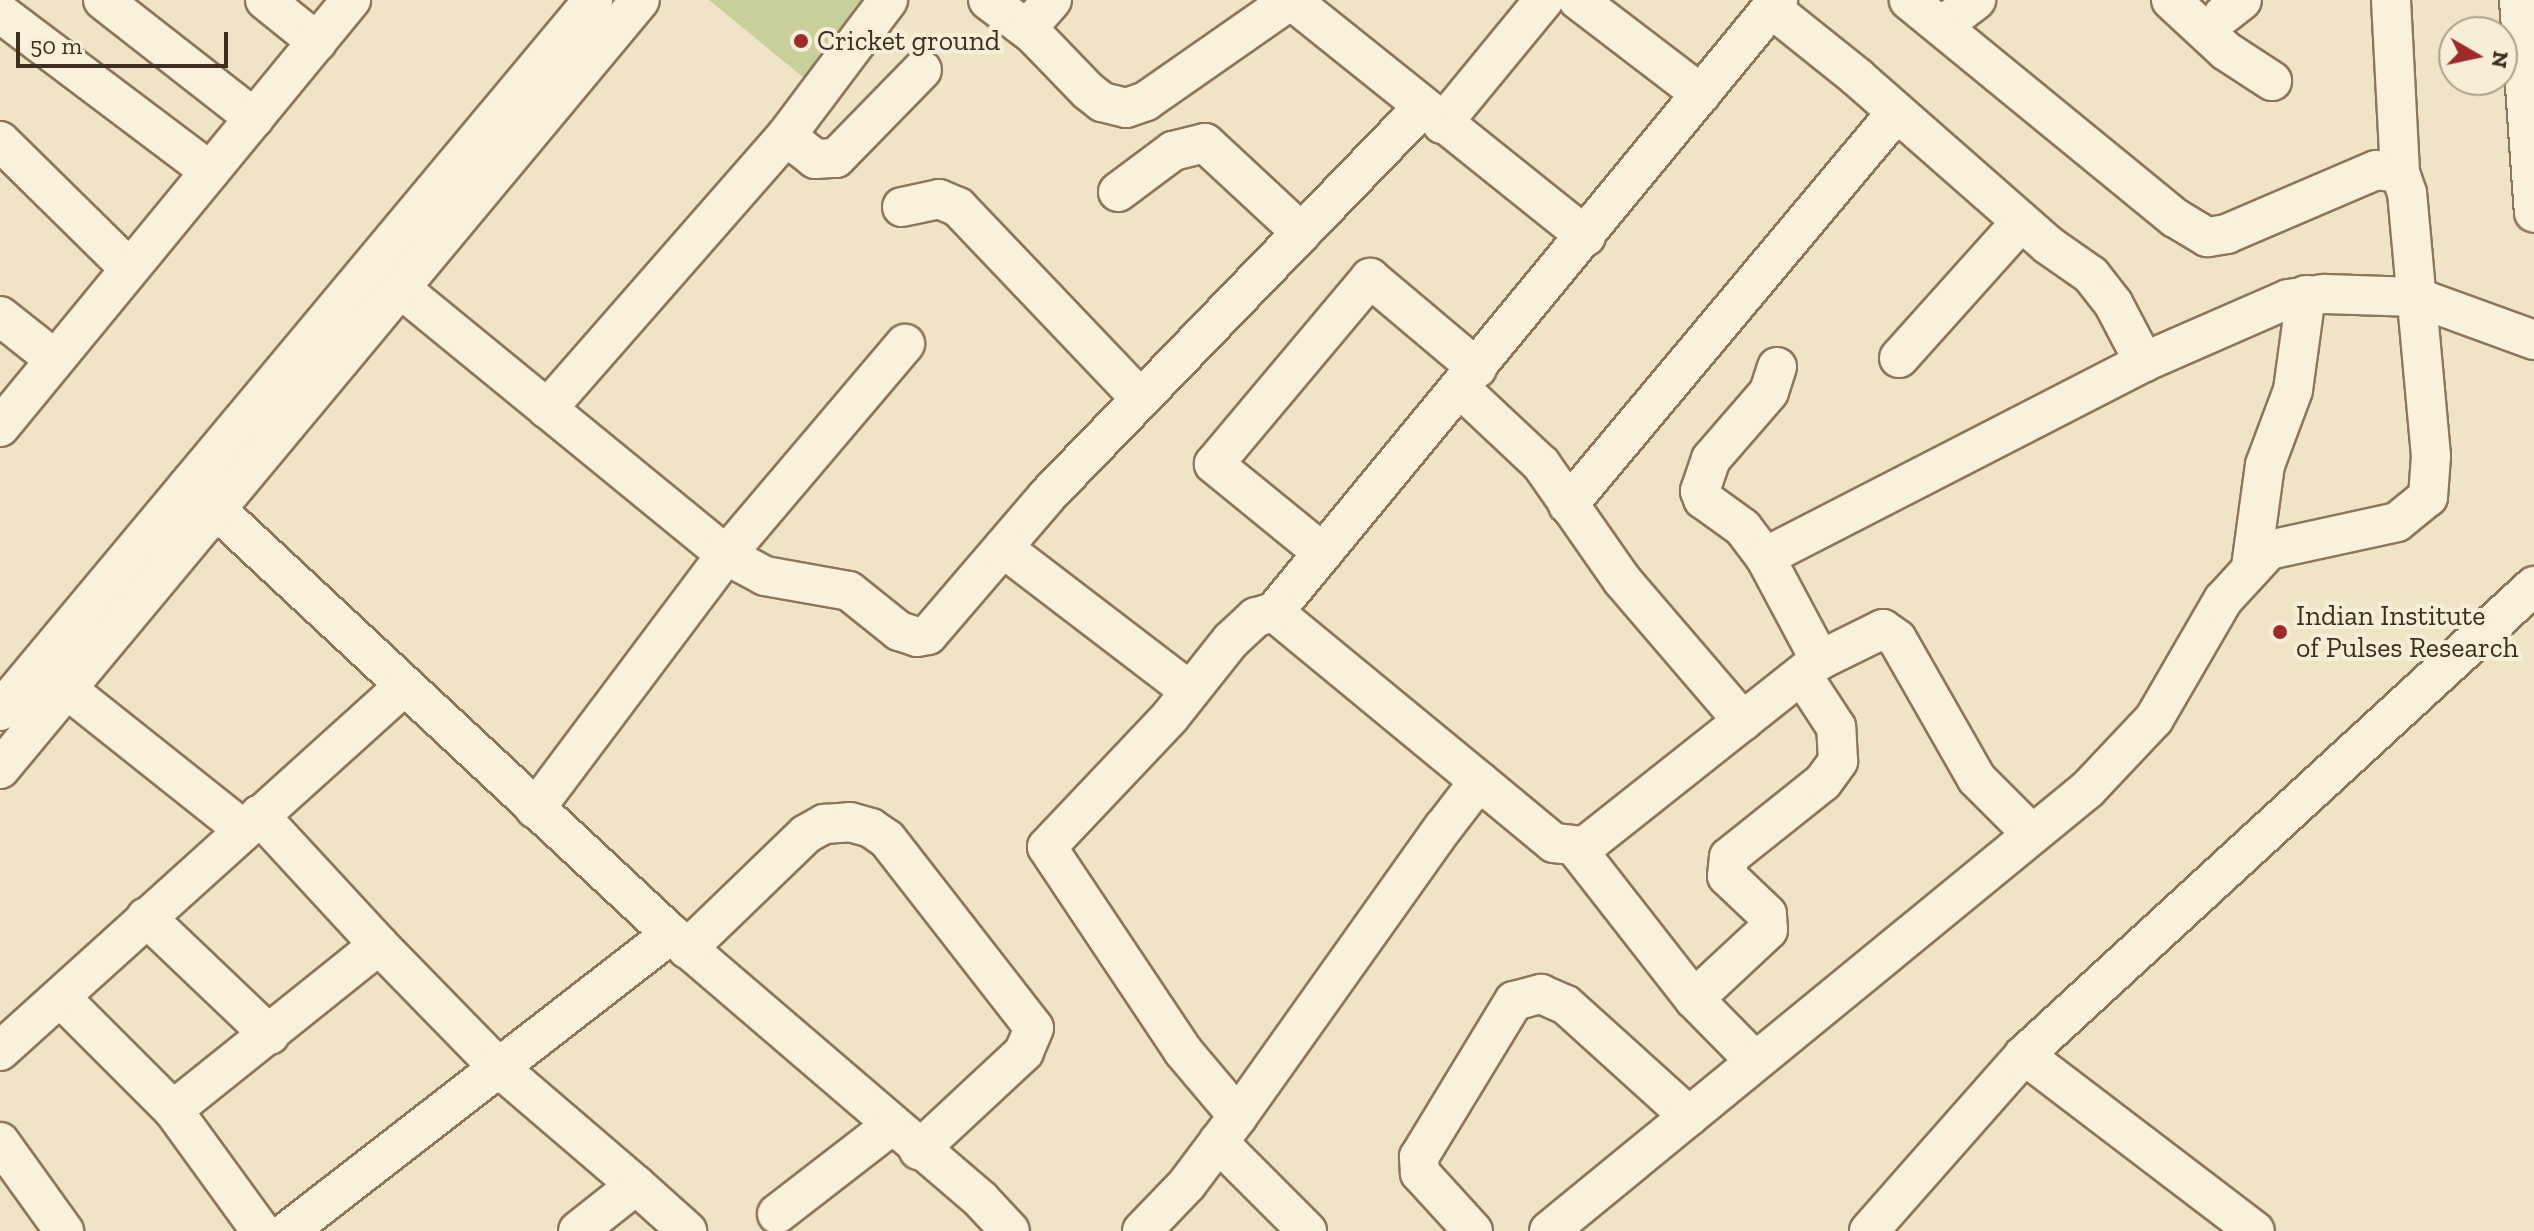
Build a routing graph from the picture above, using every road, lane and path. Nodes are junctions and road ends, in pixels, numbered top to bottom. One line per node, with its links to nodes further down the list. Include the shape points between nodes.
1 (103, 0): 28 (street)
2 (265, 0): 21 (street)
3 (351, 0): 21 (street)
4 (593, 0): 54 (street)
5 (640, 0): 40 (street)
6 (888, 0): 29 (street)
7 (988, 0): 20 (street)
8 (1052, 0): 20 (street, via 1034,21)
9 (1544, 0): 27 (street)
10 (1578, 0): 24 (street)
11 (1909, 0): 19 (street)
12 (1976, 0): 19 (street)
13 (2171, 0): 23 (street, via 2226,51)
14 (2391, 0): 32 (street)
15 (2519, 0): 26 (street)
16 (1301, 3): 20 (street, via 1146,101 1126,108 1102,102 1088,91); 27 (street)
17 (1774, 4): 24 (street); 25 (street)
18 (0, 13): 31 (street)
19 (1942, 26): 32 (street, via 2175,218 2207,237 2227,234 2376,170)
20 (1033, 34)
21 (317, 42): 28 (street)
22 (922, 70): 29 (street, via 836,158 815,159)
23 (2272, 81)
24 (1701, 94): 38 (street)
25 (1896, 113): 36 (street); 55 (street)
26 (2531, 113): 35 (street)
27 (1432, 116): 37 (street); 38 (street)
28 (254, 118): 31 (street)
29 (786, 136): 52 (street)
30 (0, 141): 39 (street)
31 (210, 171): 39 (street)
32 (2400, 173): 42 (street)
33 (1118, 192): 37 (street, via 1173,151 1205,143)
34 (902, 207): 51 (street, via 939,199 958,207)
35 (2534, 212)
36 (2021, 222): 47 (street); 48 (street, via 2104,289)
37 (1302, 233): 51 (street)
38 (1586, 236): 50 (street)
39 (129, 268): 46 (street)
40 (400, 288): 52 (street); 54 (street)
41 (2306, 295): 42 (street); 48 (street); 60 (street, via 2293,390 2265,465)
42 (2416, 297): 44 (street); 60 (street, via 2431,456 2428,497 2397,522 2286,544 2269,550)
43 (0, 316): 46 (street)
44 (2534, 340)
45 (905, 344): 58 (street)
46 (53, 358): 53 (street)
47 (1899, 358)
48 (2144, 362): 59 (street)
49 (1777, 367): 59 (street, via 1769,392 1711,459 1701,481 1703,499 1743,528)
50 (1468, 378): 55 (street, via 1541,464); 57 (street); 57 (street, via 1370,278 1214,464)
51 (1141, 399): 56 (street)
52 (547, 409): 58 (street)
53 (0, 427)
54 (201, 498): 64 (street); 65 (street); 67 (street)
55 (1568, 505): 68 (street, via 1622,580)
56 (1003, 548): 58 (street, via 928,635 917,637 899,631 849,591 765,576); 66 (street)
57 (1323, 553): 62 (street)
58 (726, 555): 71 (street)
59 (1765, 557): 63 (street)
60 (2251, 567): 73 (street, via 2223,600 2154,719 2088,789)
61 (2534, 586): 82 (street)
62 (1274, 612): 66 (street, via 1256,617 1231,640); 70 (street)
63 (1811, 668): 68 (street); 73 (street, via 1871,631 1891,632 1977,779); 79 (street, via 1836,727 1838,761 1823,782 1729,857 1727,876 1767,914 1768,930)
64 (403, 687): 71 (street); 72 (street)
65 (68, 690): 69 (street); 72 (street)
66 (1190, 691): 88 (street, via 1047,847 1183,1051)
67 (0, 711)
68 (1743, 721): 74 (street, via 1594,841)
69 (0, 769)
70 (1479, 781): 74 (street, via 1554,843); 88 (street)
71 (535, 809): 76 (street)
72 (251, 822): 75 (street); 77 (street)
73 (2032, 834): 83 (street)
74 (1576, 848): 79 (street)
75 (146, 917): 78 (street); 80 (street)
76 (679, 942): 84 (street); 87 (street); 90 (street, via 824,824 850,822 887,839 1034,1028 1024,1052)
77 (379, 945): 80 (street); 84 (street)
78 (61, 998): 81 (street); 85 (street)
79 (1694, 999): 83 (street)
80 (270, 1035): 85 (street)
81 (0, 1051)
82 (2024, 1055): 103 (street); 104 (street)
83 (1755, 1061): 86 (street)
84 (497, 1066): 91 (street); 95 (street)
85 (173, 1110): 94 (street)
86 (1689, 1116): 101 (street, via 1566,1005 1541,994 1514,1001 1419,1157 1420,1173); 102 (street)
87 (891, 1126): 90 (street); 92 (street)
88 (1228, 1129): 99 (street); 100 (street)
89 (0, 1142): 93 (street)
90 (919, 1150): 98 (street)
91 (636, 1185): 96 (street); 97 (street)
92 (777, 1214)
93 (64, 1231)
94 (261, 1231)
95 (288, 1231)
96 (578, 1231)
97 (687, 1231)
98 (1010, 1231)
99 (1142, 1231)
100 (1307, 1231)
101 (1473, 1231)
102 (1549, 1231)
103 (1869, 1231)
104 (2255, 1231)

